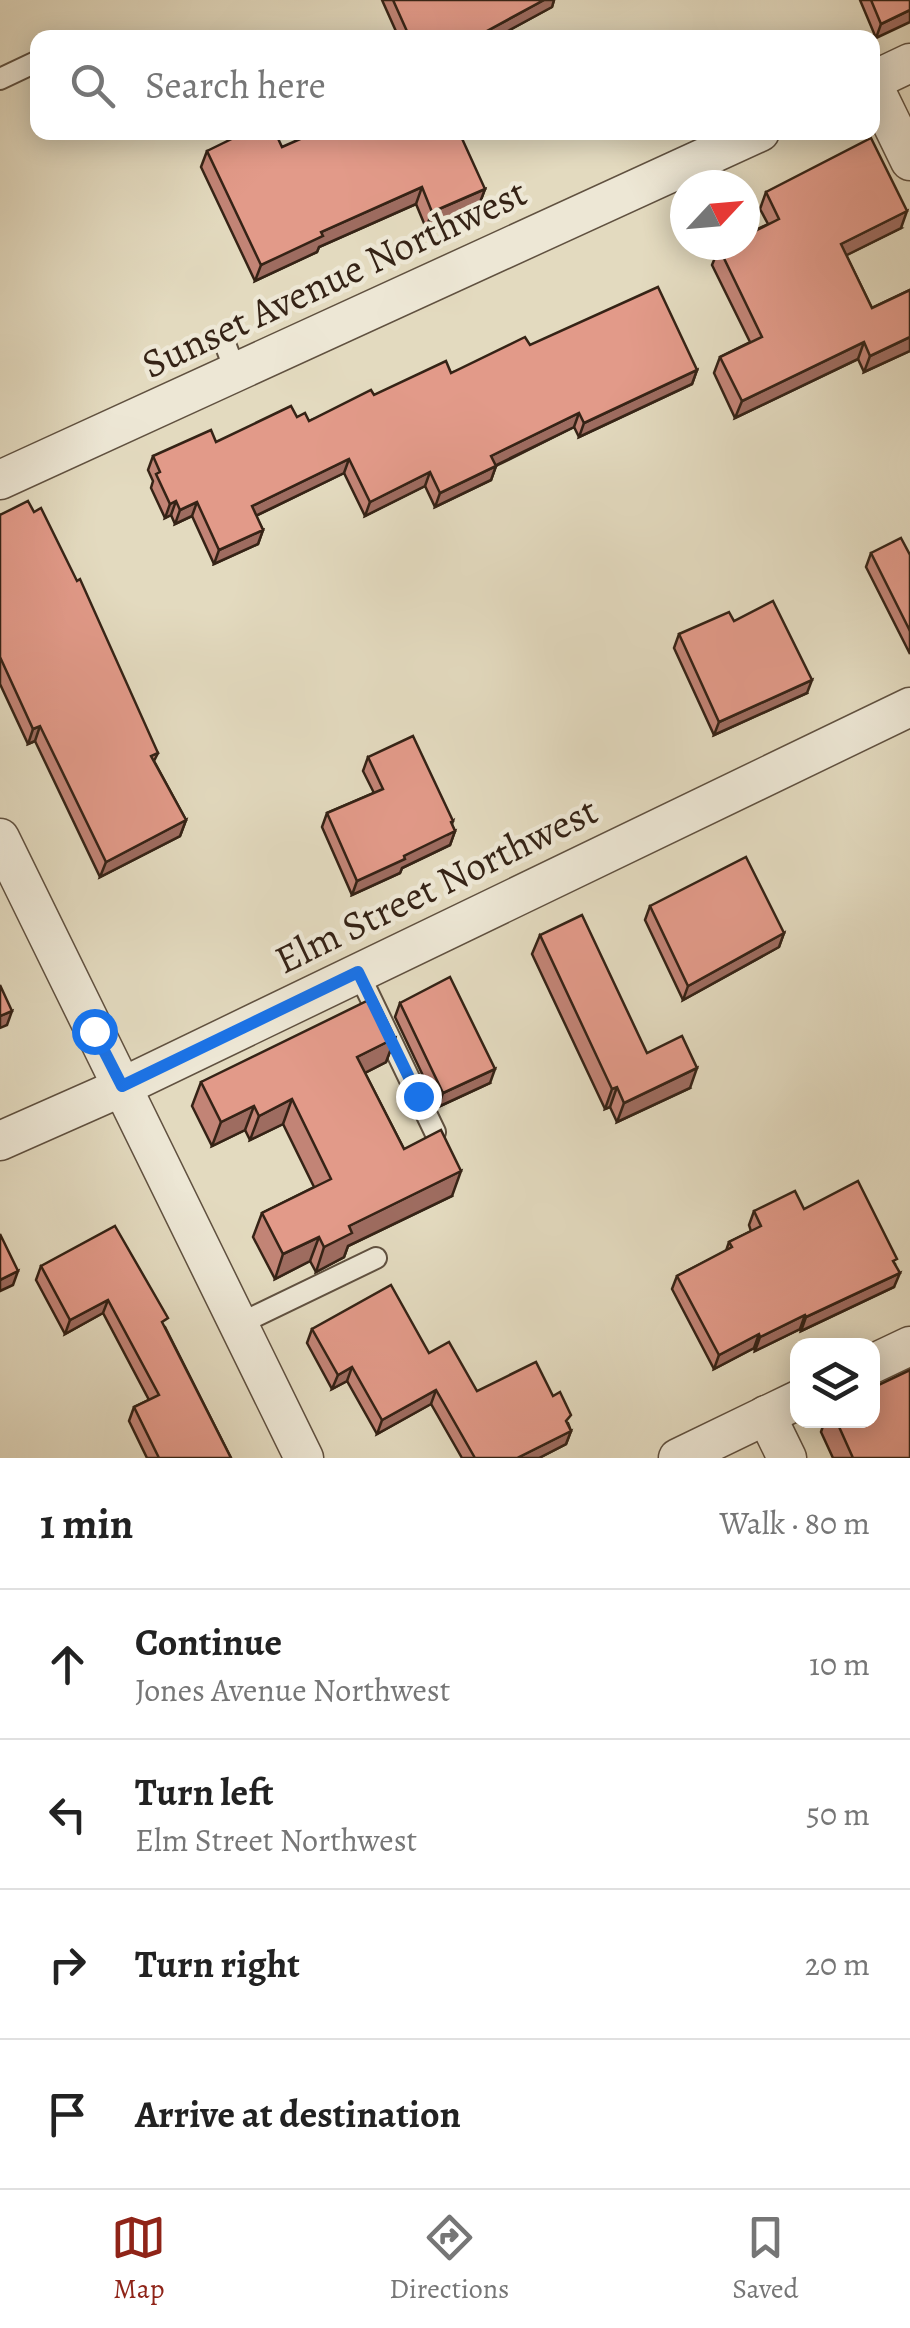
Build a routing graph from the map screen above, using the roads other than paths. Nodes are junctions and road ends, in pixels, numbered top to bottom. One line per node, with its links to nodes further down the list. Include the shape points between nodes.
1 (910, 63): 3 (street)
2 (30, 66): 4 (lane)
3 (880, 78)
4 (0, 79)
5 (880, 99): 7 (street)
6 (741, 140): 8 (street, Sunset Avenue Northwest, via 230,357)
7 (910, 161)
8 (0, 480)
9 (910, 706): 11 (street, Elm Street Northwest)
10 (0, 838): 12 (street)
11 (358, 972): 12 (street, Elm Street Northwest); 13 (lane)
12 (122, 1086): 14 (street, Elm Street Northwest); 16 (street)
13 (435, 1132)
14 (0, 1142)
15 (376, 1258): 16 (lane)
16 (238, 1325): 20 (street)
17 (910, 1346): 18 (street)
18 (880, 1360)
19 (782, 1408): 21 (street); 22 (street)
20 (304, 1458)
21 (678, 1458)
22 (787, 1458)

